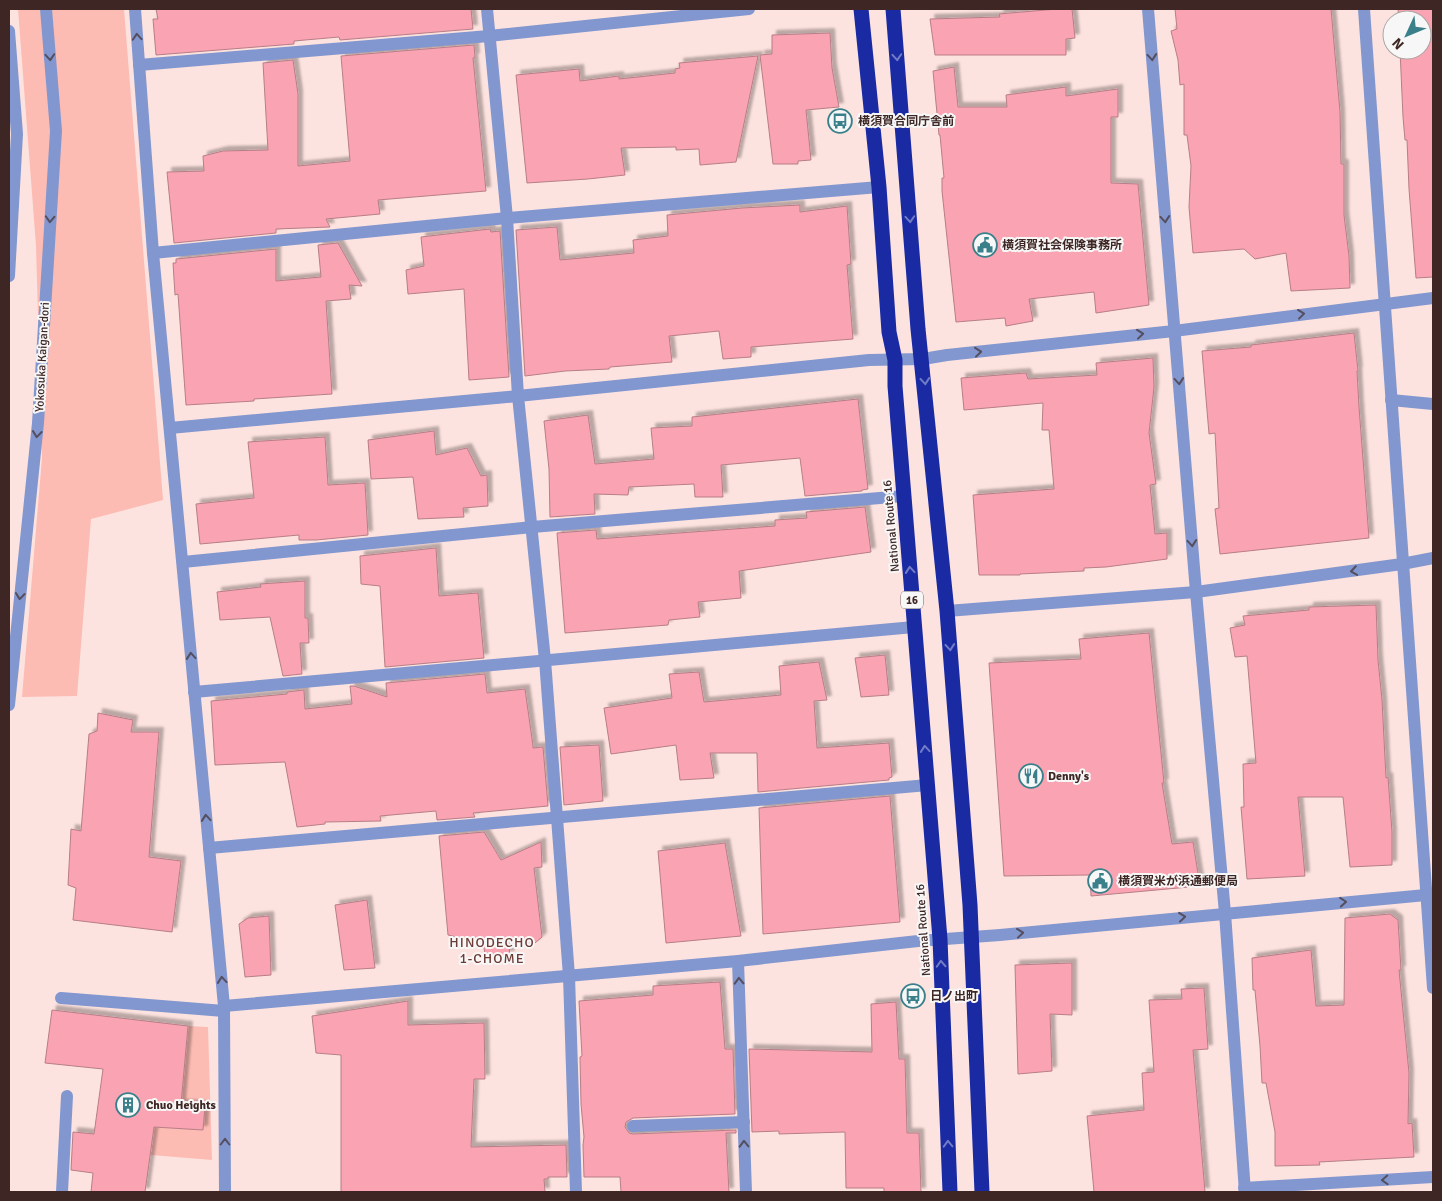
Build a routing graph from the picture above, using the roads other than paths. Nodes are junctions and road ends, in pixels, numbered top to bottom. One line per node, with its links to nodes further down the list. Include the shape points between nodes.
1 (46, 9): 35 (street, Yokosuka Kaigan-dori, one-way to 35, via 56,131 38,423)
2 (135, 9): 11 (street, one-way to 2)
3 (487, 9): 10 (street)
4 (750, 9): 10 (street)
5 (861, 9): 12 (highway, National Route 16 / 16)
6 (893, 9): 19 (highway, one-way to 19)
7 (1148, 9): 18 (street, one-way to 18)
8 (1364, 9): 17 (street)
9 (9, 31): 15 (street, via 17,134)
10 (489, 36): 11 (street); 13 (street)
11 (139, 65): 14 (street)
12 (879, 187): 13 (street); 20 (highway, National Route 16 / 16)
13 (507, 218): 14 (street); 21 (street)
14 (153, 253): 24 (street)
15 (9, 276)
16 (1433, 298): 17 (street)
17 (1386, 303): 18 (street, one-way to 17); 22 (street)
18 (1174, 331): 19 (street, one-way to 18); 30 (street, one-way to 30)
19 (922, 359): 20 (street); 31 (highway, one-way to 31)
20 (895, 360): 21 (street); 25 (highway, National Route 16 / 16)
21 (518, 396): 24 (street); 26 (street)
22 (1392, 400): 23 (street); 29 (street)
23 (1433, 404)
24 (170, 428): 28 (street)
25 (904, 496): 26 (street); 32 (highway, National Route 16 / 16, one-way to 25)
26 (532, 527): 28 (street); 33 (street)
27 (1433, 558): 29 (street)
28 (183, 562): 34 (street, one-way to 28)
29 (1402, 564): 30 (street, one-way to 30); 39 (street)
30 (1196, 592): 31 (street); 40 (street)
31 (947, 610): 41 (highway, one-way to 41)
32 (914, 627): 33 (street); 36 (highway, National Route 16 / 16, one-way to 32)
33 (544, 660): 34 (street); 37 (street)
34 (194, 692): 38 (street, one-way to 34)
35 (9, 705)
36 (928, 785): 37 (street); 42 (highway, National Route 16 / 16)
37 (557, 818): 38 (street); 45 (street)
38 (209, 848): 48 (street, one-way to 38)
39 (1426, 895): 40 (street, one-way to 39); 43 (street)
40 (1226, 913): 41 (street, one-way to 40); 53 (street)
41 (971, 937): 42 (street); 59 (highway)
42 (940, 939): 44 (street); 58 (highway, National Route 16 / 16, one-way to 42)
43 (1431, 941): 46 (street)
44 (738, 961): 45 (street); 50 (street, one-way to 44)
45 (569, 976): 48 (street); 56 (street)
46 (1433, 988)
47 (61, 998): 48 (street)
48 (224, 1009): 55 (street, one-way to 48)
49 (67, 1096): 54 (street)
50 (744, 1122): 51 (street); 57 (street, one-way to 50)
51 (633, 1126)
52 (1433, 1177): 53 (street, one-way to 53)
53 (1244, 1190)
54 (62, 1192)
55 (225, 1192)
56 (576, 1192)
57 (746, 1192)
58 (950, 1192)
59 (982, 1192)

